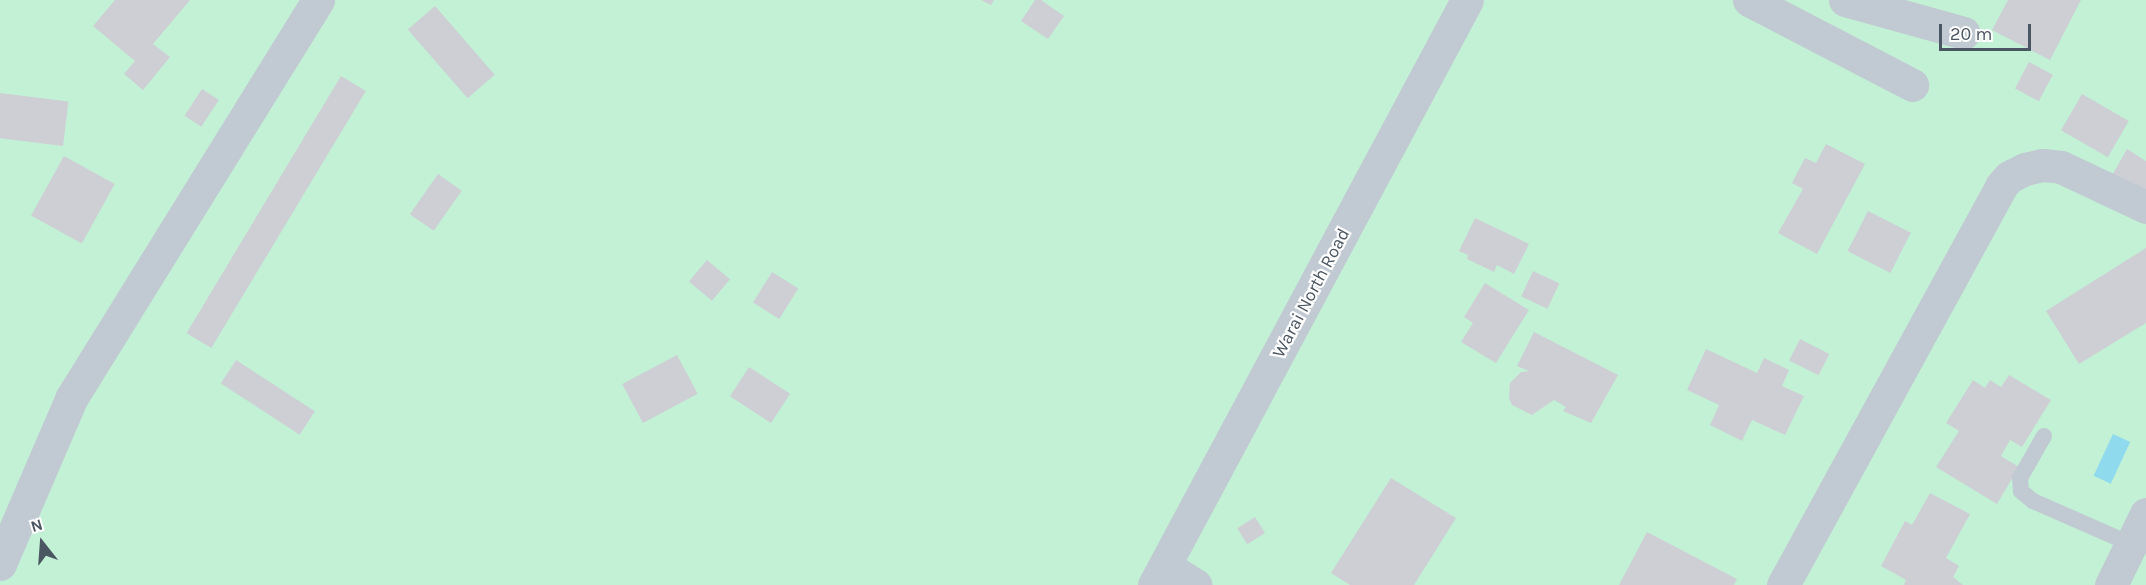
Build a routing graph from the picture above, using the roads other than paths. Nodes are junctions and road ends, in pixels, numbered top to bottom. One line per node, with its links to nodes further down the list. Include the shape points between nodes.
1 (318, 0): 11 (street, via 72,397)
2 (1467, 0): 12 (street, Warai North Road)
3 (1749, 0): 6 (street)
4 (1845, 0): 5 (street)
5 (1964, 33)
6 (1912, 86)
7 (2146, 207): 14 (street, via 2061,167 2043,165 2009,177)
8 (2044, 436): 10 (lane, via 2019,478 2021,491 2033,501)
9 (2146, 514): 10 (street)
10 (2132, 544): 15 (street)
11 (0, 564)
12 (1159, 575): 13 (street)
13 (1195, 585)
14 (1783, 585)
15 (2111, 585)

